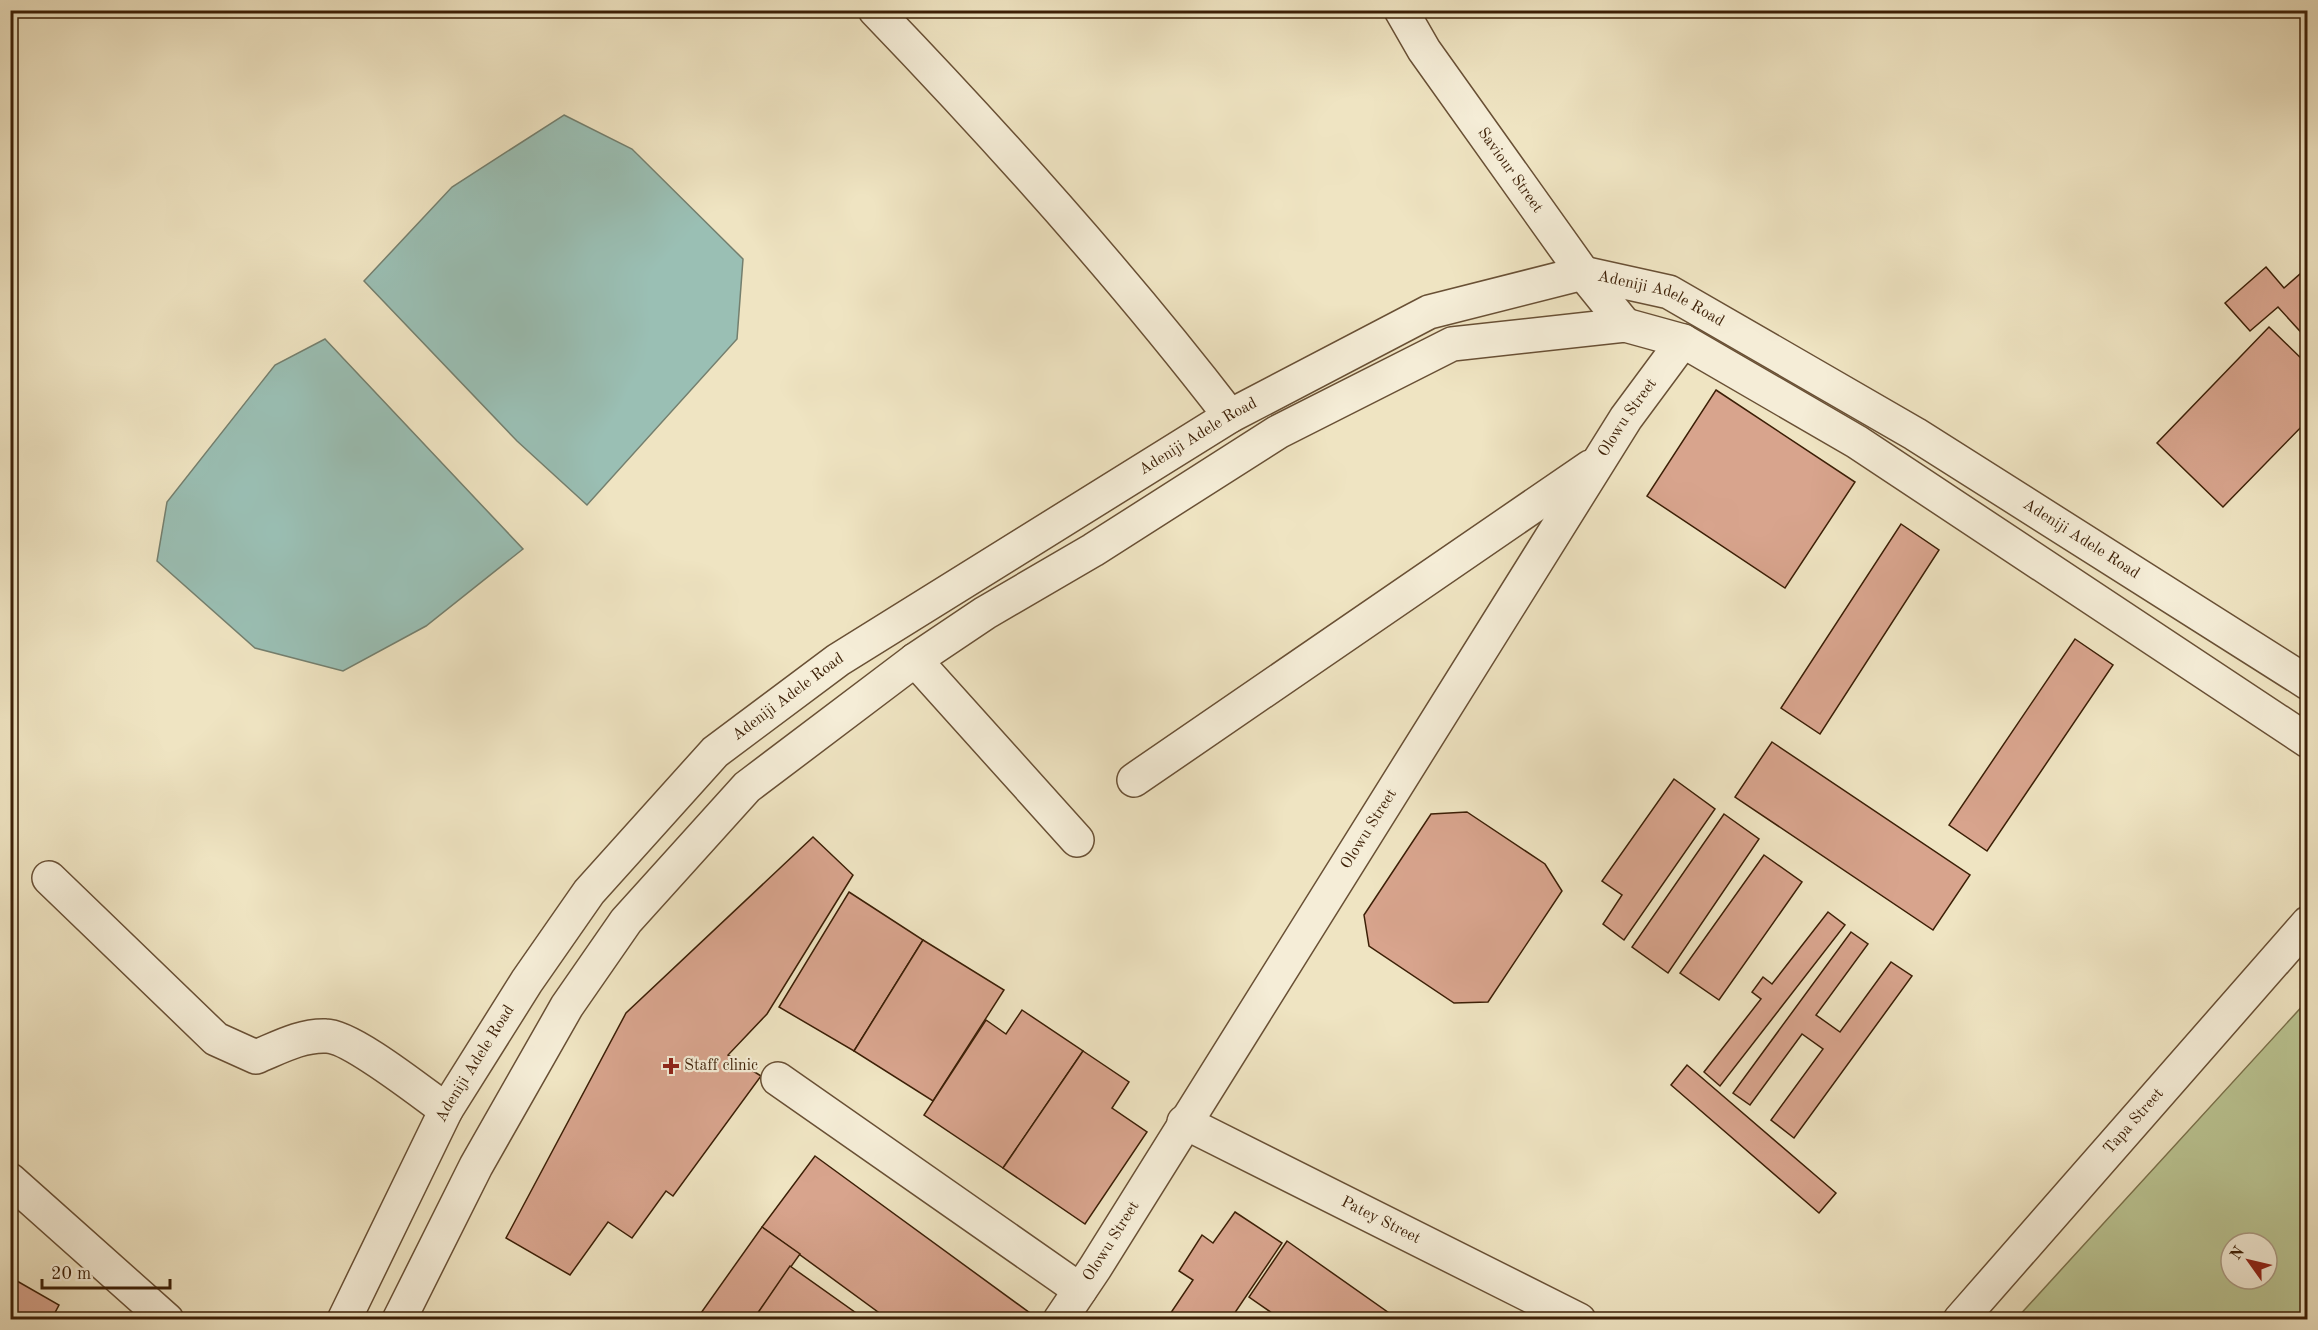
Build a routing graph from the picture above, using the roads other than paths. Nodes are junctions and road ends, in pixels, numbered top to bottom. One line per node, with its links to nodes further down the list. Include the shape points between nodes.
1 (875, 10): 6 (street, via 1000,141)
2 (1401, 10): 3 (street, Saviour Street, via 1424,50)
3 (1583, 273): 4 (street, Saviour Street); 6 (street, Adeniji Adele Road, via 1428,312); 9 (street, Adeniji Adele Road, via 1669,292 1680,298 1916,434)
4 (1625, 325): 5 (street, Adeniji Adele Road); 8 (street, Adeniji Adele Road, via 1452,344 1278,432)
5 (1683, 341): 7 (street, Olowu Street, via 1626,418); 10 (street, Adeniji Adele Road, via 1857,442)
6 (1230, 416): 16 (street, Adeniji Adele Road, via 838,660 715,752 588,892)
7 (1604, 457): 11 (street); 17 (street, Olowu Street)
8 (915, 660): 12 (street); 22 (street, Adeniji Adele Road, via 747,787 626,921 567,1006 487,1146)
9 (2307, 683)
10 (2307, 741)
11 (1134, 780)
12 (1077, 840)
13 (49, 878): 16 (street, via 216,1039 256,1057 305,1038 328,1036 356,1047)
14 (2307, 923): 25 (street, Tapa Street)
15 (778, 1079): 19 (street)
16 (446, 1110): 21 (street, Adeniji Adele Road)
17 (1184, 1122): 19 (street, Olowu Street); 24 (street, Patey Street)
18 (10, 1180): 20 (street)
19 (1080, 1290): 23 (street, Olowu Street)
20 (167, 1320)
21 (344, 1320)
22 (399, 1320)
23 (1060, 1320)
24 (1579, 1320)
25 (1960, 1320)

